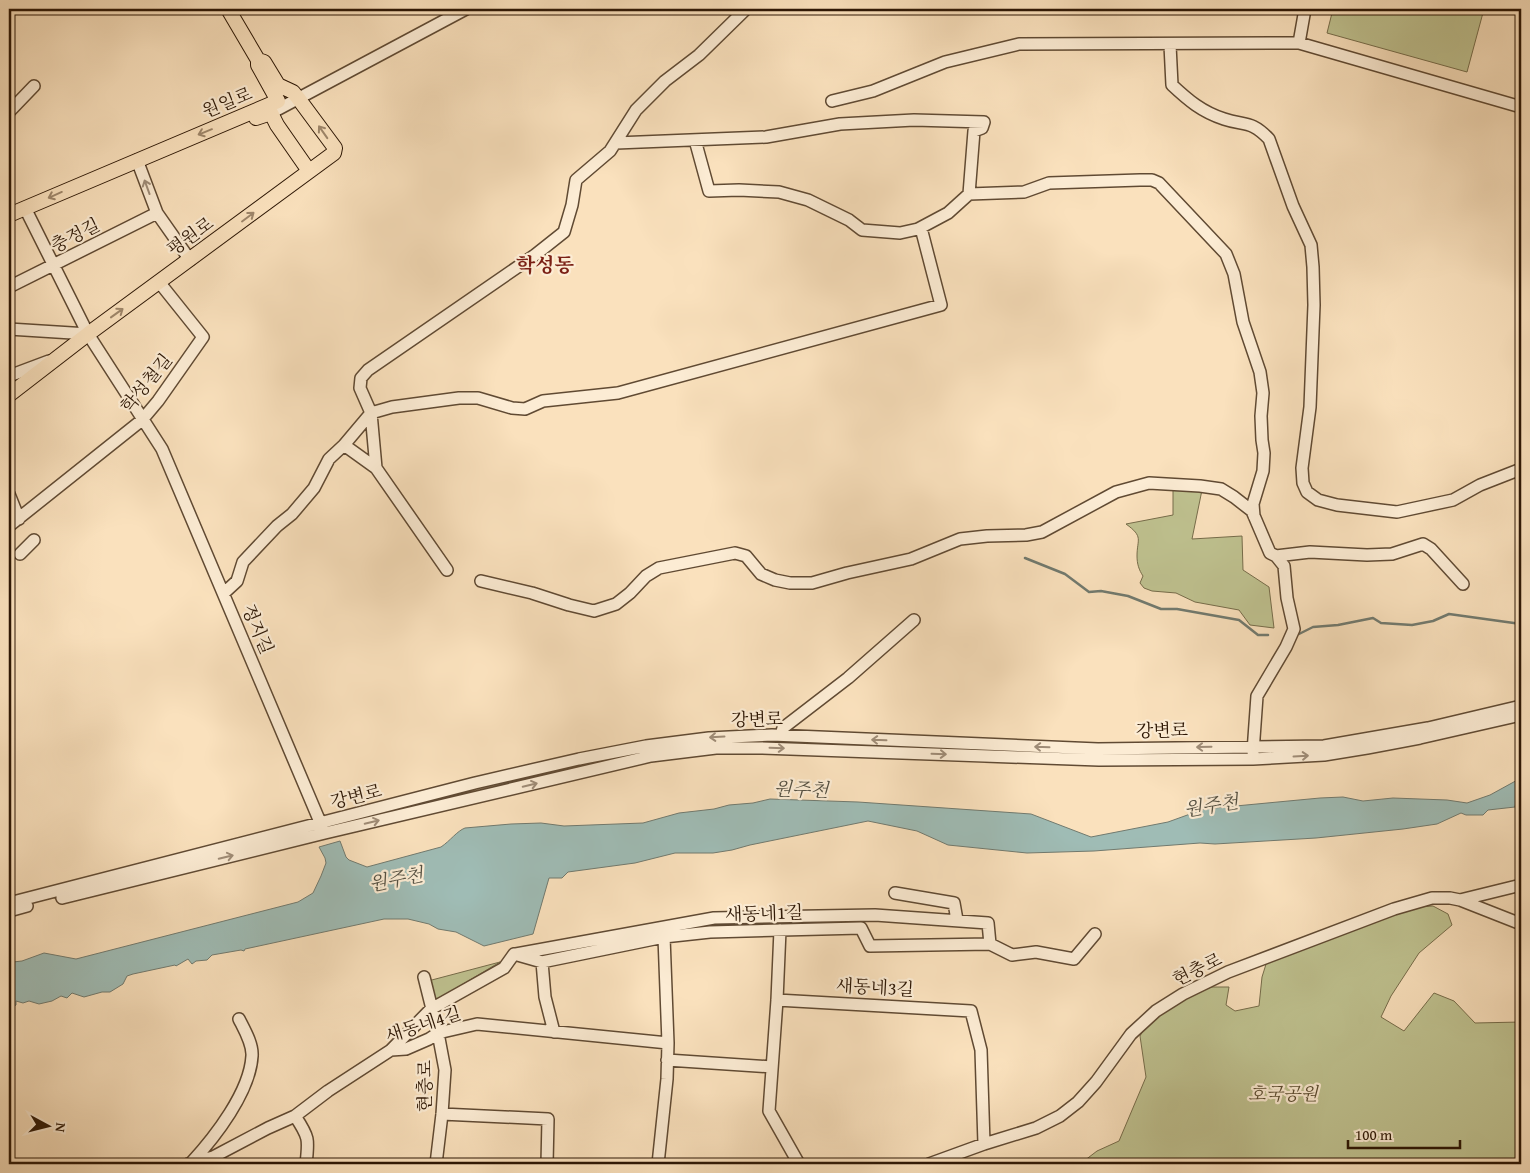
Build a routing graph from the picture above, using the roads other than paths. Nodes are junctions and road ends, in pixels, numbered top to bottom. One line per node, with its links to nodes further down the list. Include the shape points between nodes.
1 (228, 9): 8 (main road)
2 (453, 9): 10 (street)
3 (466, 9): 10 (street)
4 (746, 9): 16 (street, via 636,110)
5 (1305, 9): 6 (street)
6 (1299, 43): 7 (street); 12 (street)
7 (1170, 45): 11 (street, via 1020,44 944,62 873,91); 37 (street, via 1172,85 1192,104 1224,119 1248,123 1269,139 1311,245 1314,305 1310,407 1302,468 1307,492 1318,500 1337,505 1397,512 1453,500)
8 (258, 60): 10 (main road, via 264,62 278,85); 13 (main road)
9 (34, 86): 14 (street)
10 (295, 95): 13 (street); 18 (main road, 평원로, one-way to 10, via 335,150)
11 (832, 101)
12 (1521, 106)
13 (275, 107): 17 (main road, 원일로, one-way to 17, via 250,113); 18 (main road, via 277,125)
14 (9, 112)
15 (695, 140): 16 (street); 19 (street, via 766,137 840,124 914,120 984,122 982,128 974,131); 23 (street, via 709,191 779,192 808,200 862,230 900,233)
16 (616, 143): 33 (street, via 576,180 564,232 368,370 361,378 360,388)
17 (137, 160): 20 (main road, 원일로, one-way to 20); 21 (street, one-way to 17)
18 (309, 171): 24 (main road, 평원로, one-way to 18)
19 (969, 194): 23 (street, via 948,213); 39 (street, via 1018,192 1049,183 1152,180 1159,183 1226,254 1234,274 1243,322 1260,372 1263,393 1261,424 1264,453 1253,504)
20 (26, 208): 22 (main road, 원일로); 25 (street, 정지길)
21 (157, 213): 24 (street); 25 (street, 충정길)
22 (9, 215)
23 (921, 228): 33 (street, via 941,305 618,393 543,401 524,409 478,398 459,398)
24 (190, 260): 26 (main road, 평원로)
25 (53, 266): 27 (street, 충정길); 29 (street, 정지길)
26 (159, 282): 29 (main road, 평원로, one-way to 26); 34 (street, 학성철길, via 203,337)
27 (9, 287)
28 (9, 329): 29 (street)
29 (88, 334): 30 (main road, 평원로); 34 (street, 정지길)
30 (58, 358): 31 (street); 32 (main road, 평원로)
31 (9, 376)
32 (9, 395)
33 (371, 413): 35 (street); 36 (street)
34 (142, 420): 40 (street, 학성철길); 48 (street, 정지길, via 162,449)
35 (344, 445): 36 (street); 48 (street, via 329,459 314,488 292,514 243,562 237,581)
36 (376, 468): 45 (street)
37 (1521, 469)
38 (9, 494): 40 (street)
39 (1254, 518): 44 (street, via 1270,553); 46 (street, via 1252,511 1221,489 1149,483 1116,492 1042,532 960,539 911,559 812,583 775,580 761,574 746,556 735,553 659,568 616,604 594,611)
40 (19, 519): 41 (street, 학성철길)
41 (9, 526)
42 (34, 540): 43 (street)
43 (20, 554)
44 (1276, 556): 47 (street, via 1310,552 1392,554 1423,544); 53 (street, via 1284,566 1294,629 1256,696)
45 (447, 570)
46 (481, 581)
47 (1463, 584)
48 (224, 593): 55 (street, 정지길)
49 (914, 620): 52 (street, via 848,678 783,728)
50 (1521, 706): 53 (street, 강변로, via 1428,728 1332,745)
51 (1521, 715): 54 (street, 강변로, one-way to 51, via 1324,755 1367,748)
52 (781, 735): 53 (street, 강변로, one-way to 52, via 1098,749); 55 (street, 강변로, one-way to 55, via 709,738 579,759 475,783)
53 (1253, 746): 54 (street)
54 (1253, 759): 55 (street, 강변로, one-way to 54, via 651,756 716,748 1099,760)
55 (323, 828): 59 (street, 강변로); 60 (street, 강변로, one-way to 55)
56 (1521, 885): 58 (street)
57 (895, 892): 61 (street, via 954,902)
58 (1460, 900): 62 (street, 현충로); 81 (street, 현충로, via 1432,898 1394,909 1228,972 1183,994 1156,1011 1131,1034 1078,1102 1060,1116 1036,1128)
59 (9, 903)
60 (9, 911)
61 (958, 920): 66 (street, via 988,923); 67 (street, via 875,915 714,918)
62 (1521, 924)
63 (780, 930): 65 (street, 새동네1길); 66 (street, 새동네1길, via 860,928 870,946); 70 (street)
64 (1095, 934): 66 (street, 새동네1길, via 1074,959 1036,952 1012,955)
65 (664, 937): 68 (street, 새동네1길); 75 (street)
66 (990, 944)
67 (514, 954): 68 (street, 새동네1길); 71 (street, via 504,968)
68 (542, 962): 73 (street, via 545,997)
69 (424, 977): 71 (street, 현충로)
70 (777, 1000): 78 (street); 81 (street, 새동네3길, via 971,1011 981,1050)
71 (431, 1009): 74 (street, 현충로); 76 (street)
72 (239, 1019): 82 (street, via 252,1054 250,1069 228,1116 212,1140)
73 (554, 1032): 74 (street, 새동네4길, via 477,1024); 75 (street, 새동네4길)
74 (438, 1033): 76 (street, 새동네4길, via 406,1049); 79 (street, 현충로, via 445,1070)
75 (668, 1043): 77 (street)
76 (391, 1050): 80 (street, 새동네4길)
77 (666, 1060): 78 (street); 86 (street)
78 (772, 1067): 87 (street, via 769,1111)
79 (442, 1114): 84 (street, 현충로); 85 (street, via 548,1119)
80 (295, 1116): 82 (street, 새동네4길, via 213,1157); 83 (street, via 308,1138)
81 (984, 1144): 88 (street, 현충로)
82 (189, 1164)
83 (306, 1164)
84 (436, 1164)
85 (547, 1164)
86 (658, 1164)
87 (799, 1164)
88 (929, 1164)

